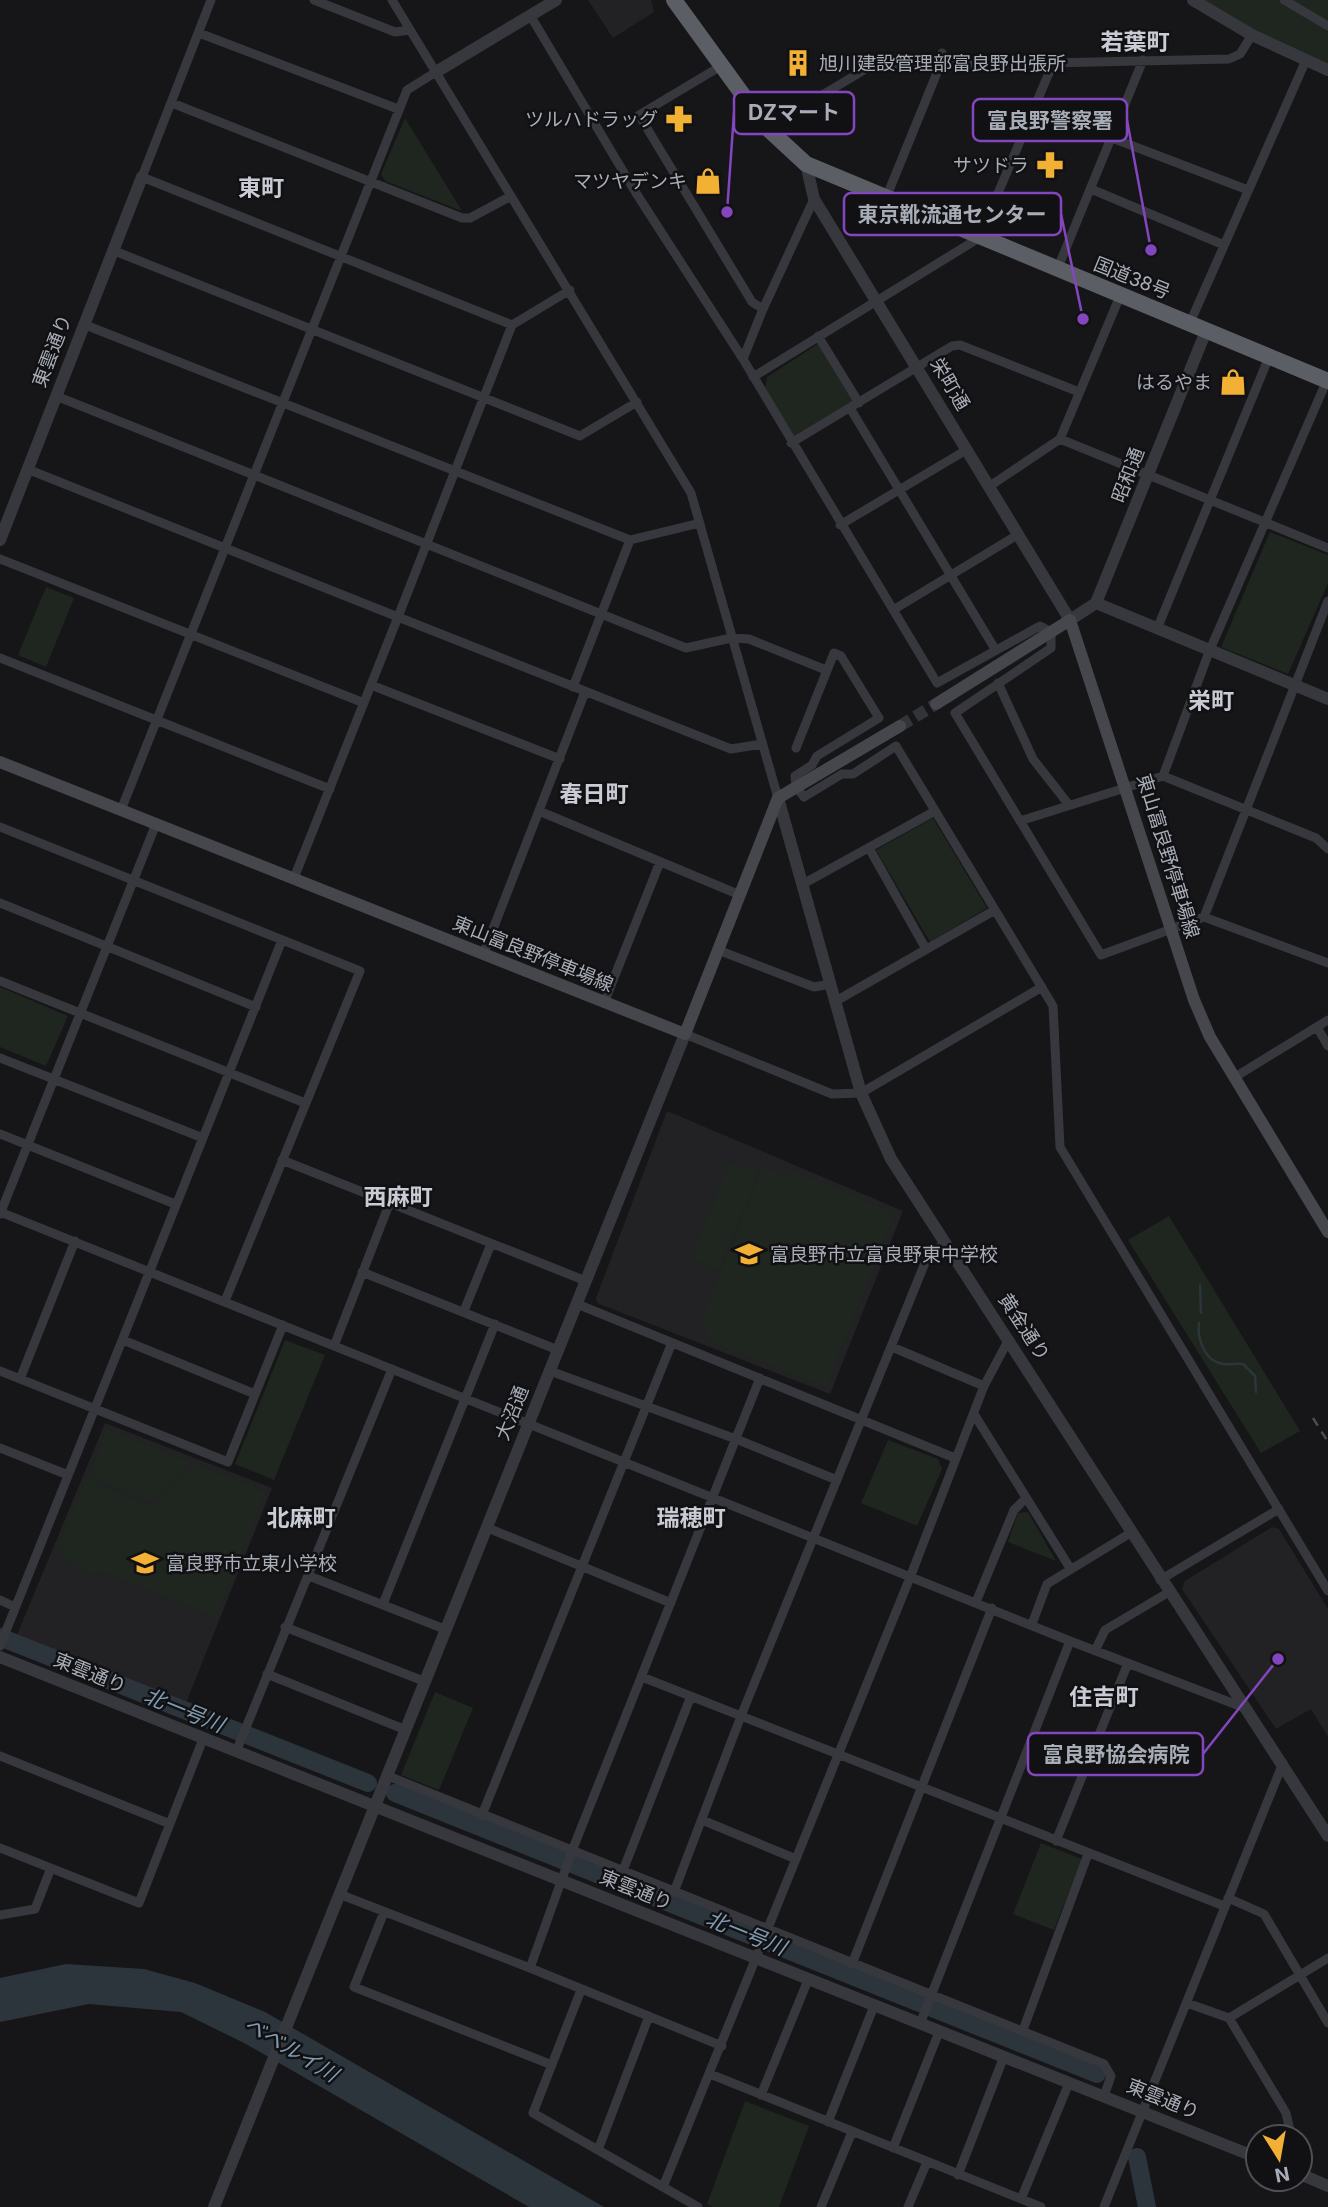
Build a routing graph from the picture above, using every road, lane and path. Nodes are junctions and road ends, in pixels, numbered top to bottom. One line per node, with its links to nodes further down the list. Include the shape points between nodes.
1 (211, 0): 11 (street)
2 (314, 0): 10 (street, via 395,32)
3 (392, 0): 10 (street)
4 (556, 0): 8 (street)
5 (674, 0): 17 (highway, 国道38号)
6 (1194, 0): 12 (street)
7 (1284, 0): 9 (street)
8 (530, 15): 19 (street); 48 (street, via 636,193)
9 (1328, 26)
10 (410, 30): 19 (street)
11 (199, 33): 20 (street); 21 (street)
12 (1252, 35): 14 (street, via 1240,54 1229,59); 15 (street)
13 (942, 58): 16 (street); 22 (street, via 869,67); 30 (street)
14 (1143, 60): 16 (street); 23 (street)
15 (1306, 60): 18 (street); 28 (street)
16 (1054, 61): 32 (street)
17 (721, 66): 22 (highway, 国道38号); 40 (street, via 639,115 752,302)
18 (1328, 70)
19 (436, 72): 21 (street, via 407,90); 29 (street)
20 (172, 103): 25 (street); 26 (street)
21 (398, 109): 26 (street)
22 (768, 128): 24 (highway, 国道38号)
23 (1112, 138): 27 (street); 28 (street)
24 (806, 164): 30 (highway, 国道38号); 31 (street, 栄町通)
25 (142, 177): 34 (street, 東雲通り); 35 (street)
26 (371, 181): 29 (street, via 462,218); 35 (street)
27 (1091, 189): 33 (street); 36 (street)
28 (1248, 190): 33 (street)
29 (511, 195): 37 (street)
30 (886, 198): 32 (highway, 国道38号)
31 (814, 199): 39 (street, 栄町通); 40 (street)
32 (979, 238): 36 (highway, 国道38号); 39 (street)
33 (1224, 245): 42 (street)
34 (112, 250): 41 (street, 東雲通り); 44 (street)
35 (341, 255): 43 (street); 44 (street)
36 (1058, 270): 38 (highway, 国道38号)
37 (570, 290): 43 (street); 56 (street)
38 (1120, 296): 42 (highway, 国道38号); 52 (street)
39 (876, 301): 46 (street); 49 (street, 栄町通)
40 (762, 309): 48 (street)
41 (83, 324): 53 (street, 東雲通り); 55 (street)
42 (1189, 325): 45 (highway, 国道38号)
43 (512, 326): 54 (street)
44 (313, 329): 54 (street); 55 (street)
45 (1206, 331): 47 (highway, 国道38号); 64 (street, 昭和通)
46 (818, 337): 50 (street); 57 (street)
47 (1269, 357): 51 (highway, 国道38号); 68 (street)
48 (743, 359): 50 (street)
49 (917, 367): 52 (street, via 960,345); 57 (street); 61 (street, 栄町通)
50 (753, 377): 60 (street)
51 (1327, 380): 69 (street)
52 (1079, 392): 59 (street)
53 (56, 396): 62 (street, 東雲通り); 65 (street)
54 (484, 398): 56 (street, via 580,436); 63 (street)
55 (282, 402): 63 (street); 65 (street)
56 (637, 402): 70 (street, via 691,493)
57 (859, 403): 58 (street)
58 (850, 408): 60 (street); 67 (street)
59 (1060, 439): 64 (street); 66 (street)
60 (791, 443): 71 (street)
61 (968, 449): 66 (street, 栄町通); 67 (street)
62 (27, 470): 73 (street, 東雲通り); 77 (street)
63 (456, 472): 74 (street); 75 (street)
64 (1149, 474): 68 (street); 81 (street, 昭和通)
65 (254, 475): 75 (street); 77 (street)
66 (990, 486): 72 (street, 栄町通)
67 (899, 491): 71 (street); 79 (street)
68 (1210, 498): 69 (street); 86 (street)
69 (1266, 521): 76 (street); 91 (street)
70 (700, 523): 74 (street); 89 (street)
71 (841, 525): 82 (street)
72 (1019, 534): 79 (street); 85 (street, 栄町通)
73 (0, 540)
74 (630, 540): 83 (street)
75 (428, 545): 83 (street); 84 (street)
76 (1328, 548)
77 (225, 550): 84 (street); 88 (street)
78 (0, 559): 88 (street)
79 (951, 574): 82 (street); 90 (street)
80 (1328, 601): 96 (street)
81 (1096, 603): 85 (street); 86 (street)
82 (893, 610): 90 (street, via 937,683)
83 (601, 615): 89 (street, via 686,648); 97 (street)
84 (398, 617): 95 (street); 97 (street)
85 (1070, 620): 87 (main road); 109 (main road, 東山富良野停車場線)
86 (1157, 629): 91 (street)
87 (1051, 632): 90 (street, via 1040,626); 94 (street, via 1051,648); 101 (main road)
88 (191, 635): 100 (street); 102 (street)
89 (732, 638): 93 (street, via 748,639); 104 (street)
90 (995, 649)
91 (1209, 652): 96 (street); 108 (street)
92 (0, 658): 102 (street)
93 (826, 670): 105 (street); 110 (street, via 834,653 841,656 879,718 817,756 795,776)
94 (998, 683): 113 (street, via 1033,759); 118 (street, via 955,713)
95 (371, 685): 100 (street); 106 (street)
96 (1295, 685): 99 (street); 114 (street)
97 (573, 687): 98 (street)
98 (585, 692): 104 (street, via 730,750); 106 (street)
99 (1328, 699)
100 (364, 703): 111 (street)
101 (936, 704)
102 (156, 720): 111 (street); 115 (street)
103 (900, 726): 110 (main road)
104 (762, 744): 112 (street)
105 (796, 748)
106 (560, 759): 116 (street)
107 (0, 762): 115 (main road, 東山富良野停車場線)
108 (1163, 776): 109 (street); 114 (street)
109 (1126, 786): 113 (street); 131 (main road, 東山富良野停車場線)
110 (796, 787): 112 (main road); 117 (street, via 804,797 842,774 853,774 896,746)
111 (330, 789): 124 (street)
112 (778, 798): 126 (street, 黄金通り); 127 (main road)
113 (1069, 805): 118 (street)
114 (1246, 808): 121 (street); 130 (street)
115 (121, 810): 119 (main road, 東山富良野停車場線)
116 (539, 811): 123 (street); 136 (street)
117 (934, 811): 122 (street); 129 (street)
118 (1020, 821): 131 (street, via 1101,955)
119 (156, 824): 124 (main road, 東山富良野停車場線); 125 (street)
120 (0, 827): 125 (street)
121 (1328, 846)
122 (869, 848): 126 (street); 134 (street)
123 (660, 862): 127 (street); 142 (street)
124 (294, 878): 136 (main road, 東山富良野停車場線)
125 (135, 879): 132 (street); 133 (street)
126 (803, 884): 139 (street, 黄金通り)
127 (740, 895): 135 (main road)
128 (0, 903): 133 (street)
129 (995, 910): 134 (street); 140 (street)
130 (1204, 917): 131 (street); 137 (street)
131 (1170, 931): 151 (main road, 東山富良野停車場線, via 1210,1037)
132 (282, 940): 143 (street); 154 (street, via 360,971)
133 (107, 946): 143 (street); 144 (street)
134 (926, 948): 141 (street)
135 (718, 950): 139 (street, via 814,987); 147 (main road)
136 (483, 955): 142 (main road, 東山富良野停車場線)
137 (1328, 963)
138 (0, 981): 144 (street)
139 (831, 984): 141 (street, 黄金通り)
140 (1042, 987): 153 (street); 201 (street, via 1053,1006 1060,1147)
141 (836, 1001): 153 (street, 黄金通り)
142 (604, 1003): 147 (main road, 東山富良野停車場線)
143 (256, 1007): 150 (street)
144 (81, 1013): 150 (street); 152 (street)
145 (1328, 1020): 146 (street)
146 (1317, 1027): 148 (street); 151 (street)
147 (685, 1034): 153 (street, via 832,1094); 168 (street, 大沼通)
148 (1328, 1046)
149 (0, 1058): 152 (street)
150 (229, 1071): 154 (street); 156 (street)
151 (1235, 1077): 162 (main road, 東山富良野停車場線)
152 (53, 1079): 156 (street); 157 (street)
153 (861, 1093): 165 (street, 黄金通り, via 891,1159)
154 (305, 1103): 158 (street)
155 (0, 1134): 157 (street)
156 (203, 1138): 160 (street)
157 (27, 1145): 160 (street); 161 (street)
158 (282, 1160): 159 (street); 169 (street)
159 (390, 1202): 164 (street); 167 (street)
160 (175, 1205): 166 (street)
161 (0, 1212): 163 (street)
162 (1328, 1232)
163 (75, 1241): 166 (street); 184 (street)
164 (491, 1244): 168 (street); 171 (street)
165 (946, 1244): 174 (street, 黄金通り); 178 (street, via 929,1253)
166 (150, 1271): 169 (street); 175 (street)
167 (362, 1272): 171 (street); 177 (street)
168 (586, 1281): 170 (street, 大沼通)
169 (225, 1301): 173 (street)
170 (577, 1304): 176 (street); 179 (street, 大沼通)
171 (464, 1311): 172 (street)
172 (495, 1324): 179 (street); 187 (street)
173 (283, 1325): 177 (street); 186 (street)
174 (1009, 1339): 185 (street); 203 (street, 黄金通り)
175 (123, 1340): 186 (street); 189 (street)
176 (671, 1345): 183 (street); 188 (street)
177 (334, 1346): 180 (street)
178 (892, 1346): 185 (street); 191 (street)
179 (558, 1350): 182 (street, 大沼通)
180 (392, 1368): 187 (street); 208 (street)
181 (0, 1371): 184 (street)
182 (550, 1371): 188 (street); 192 (street, 大沼通)
183 (760, 1378): 191 (street); 193 (street)
184 (20, 1380): 189 (street)
185 (984, 1386): 190 (street)
186 (255, 1394): 189 (street, via 228,1462)
187 (465, 1397): 192 (street); 215 (street)
188 (646, 1406): 193 (street); 196 (street)
189 (94, 1409): 197 (street)
190 (974, 1413): 195 (street); 200 (street)
191 (862, 1421): 195 (street); 198 (street)
192 (528, 1423): 196 (street); 202 (street, 大沼通)
193 (736, 1439): 198 (street); 199 (street)
194 (0, 1447): 197 (street)
195 (955, 1458): 207 (street)
196 (623, 1461): 199 (street); 205 (street)
197 (68, 1475): 216 (street)
198 (837, 1480): 204 (street)
199 (714, 1498): 204 (street); 214 (street)
200 (1026, 1498): 206 (street); 213 (street, via 1014,1510)
201 (1279, 1509): 209 (street); 210 (street)
202 (488, 1528): 205 (street); 220 (street, 大沼通)
203 (1132, 1532): 206 (street); 209 (street, 黄金通り)
204 (814, 1538): 207 (street); 231 (street)
205 (582, 1566): 214 (street); 241 (street)
206 (1070, 1568): 218 (street, via 1047,1584)
207 (911, 1575): 213 (street); 235 (street)
208 (309, 1576): 215 (street); 219 (street)
209 (1160, 1580): 211 (street, 黄金通り)
210 (1328, 1591)
211 (1168, 1592): 223 (street, via 1105,1630); 230 (street, 黄金通り)
212 (0, 1600): 216 (street)
213 (976, 1602): 217 (street)
214 (671, 1603): 227 (street)
215 (383, 1604): 220 (street)
216 (15, 1606): 222 (street)
217 (992, 1608): 218 (street); 239 (street)
218 (1032, 1624): 221 (street)
219 (285, 1627): 226 (street); 228 (street)
220 (447, 1630): 228 (street, 大沼通)
221 (1070, 1641): 223 (street); 242 (street)
222 (0, 1645)
223 (1096, 1651): 225 (street)
224 (0, 1657): 233 (street, 東雲通り)
225 (1128, 1663): 230 (street); 246 (street)
226 (267, 1674): 232 (street); 234 (street)
227 (642, 1677): 229 (street); 248 (street)
228 (426, 1682): 232 (street, 大沼通)
229 (691, 1696): 231 (street); 252 (street)
230 (1246, 1709): 237 (street, 黄金通り)
231 (741, 1716): 235 (street); 243 (street)
232 (405, 1730): 238 (street, 大沼通)
233 (203, 1739): 234 (street, 東雲通り); 244 (street)
234 (236, 1752): 240 (street, 東雲通り)
235 (836, 1755): 239 (street); 250 (street)
236 (0, 1756): 244 (street)
237 (1283, 1763): 245 (street, 黄金通り); 256 (street)
238 (388, 1776): 240 (street, 大沼通); 241 (street)
239 (920, 1788): 242 (street); 262 (street)
240 (374, 1806): 253 (street, 東雲通り); 255 (street, 大沼通)
241 (482, 1815): 248 (street)
242 (1000, 1818): 246 (street); 267 (street)
243 (702, 1821): 250 (street); 254 (street)
244 (170, 1824): 251 (street, via 139,1903)
245 (1328, 1836)
246 (1056, 1841): 249 (street)
247 (0, 1848): 251 (street)
248 (571, 1854): 253 (street); 254 (street)
249 (1088, 1854): 256 (street); 274 (street)
250 (796, 1859): 259 (street)
251 (51, 1868): 258 (street, via 34,1909)
252 (624, 1868)
253 (564, 1875): 261 (street, 東雲通り); 263 (street)
254 (674, 1892): 259 (street)
255 (339, 1894): 257 (street); 294 (street, 大沼通)
256 (1226, 1902): 264 (street, via 1264,1914); 268 (street)
257 (384, 1912): 263 (street); 278 (street, via 354,1987)
258 (0, 1915)
259 (768, 1933): 261 (street); 262 (street)
260 (1328, 1958): 264 (street)
261 (757, 1960): 265 (street, 東雲通り); 276 (street)
262 (852, 1964): 267 (street)
263 (530, 1968): 266 (street)
264 (1300, 1975): 271 (street); 273 (street)
265 (808, 1980): 269 (street, 東雲通り); 281 (street)
266 (581, 1990): 270 (street); 278 (street)
267 (927, 2002): 272 (street); 274 (street)
268 (1187, 2003): 271 (street); 283 (street)
269 (874, 2006): 272 (street, 東雲通り); 284 (street)
270 (649, 2016): 276 (street); 288 (street)
271 (1229, 2018): 285 (street)
272 (920, 2024): 275 (street, 東雲通り)
273 (1328, 2024)
274 (1023, 2030): 282 (street, via 1104,2064 1111,2076)
275 (939, 2032): 277 (street, 東雲通り); 287 (street)
276 (722, 2046): 279 (street)
277 (1003, 2059): 280 (street, 東雲通り); 291 (street)
278 (552, 2065): 288 (street, via 533,2113)
279 (710, 2074): 281 (street); 292 (street)
280 (1069, 2083): 282 (street, 東雲通り); 293 (street)
281 (761, 2095): 284 (street)
282 (1104, 2096): 283 (street, 東雲通り)
283 (1142, 2113): 289 (street, 東雲通り); 299 (street)
284 (828, 2122): 286 (street)
285 (1288, 2123)
286 (852, 2132): 287 (street); 296 (street)
287 (892, 2148): 290 (street)
288 (598, 2150): 292 (street)
289 (1244, 2153)
290 (927, 2162): 291 (street); 297 (street)
291 (958, 2175): 293 (street)
292 (663, 2187): 295 (street)
293 (1021, 2199): 298 (street)
294 (214, 2207)
295 (698, 2207)
296 (821, 2207)
297 (908, 2207)
298 (1041, 2207)
299 (1104, 2207)

